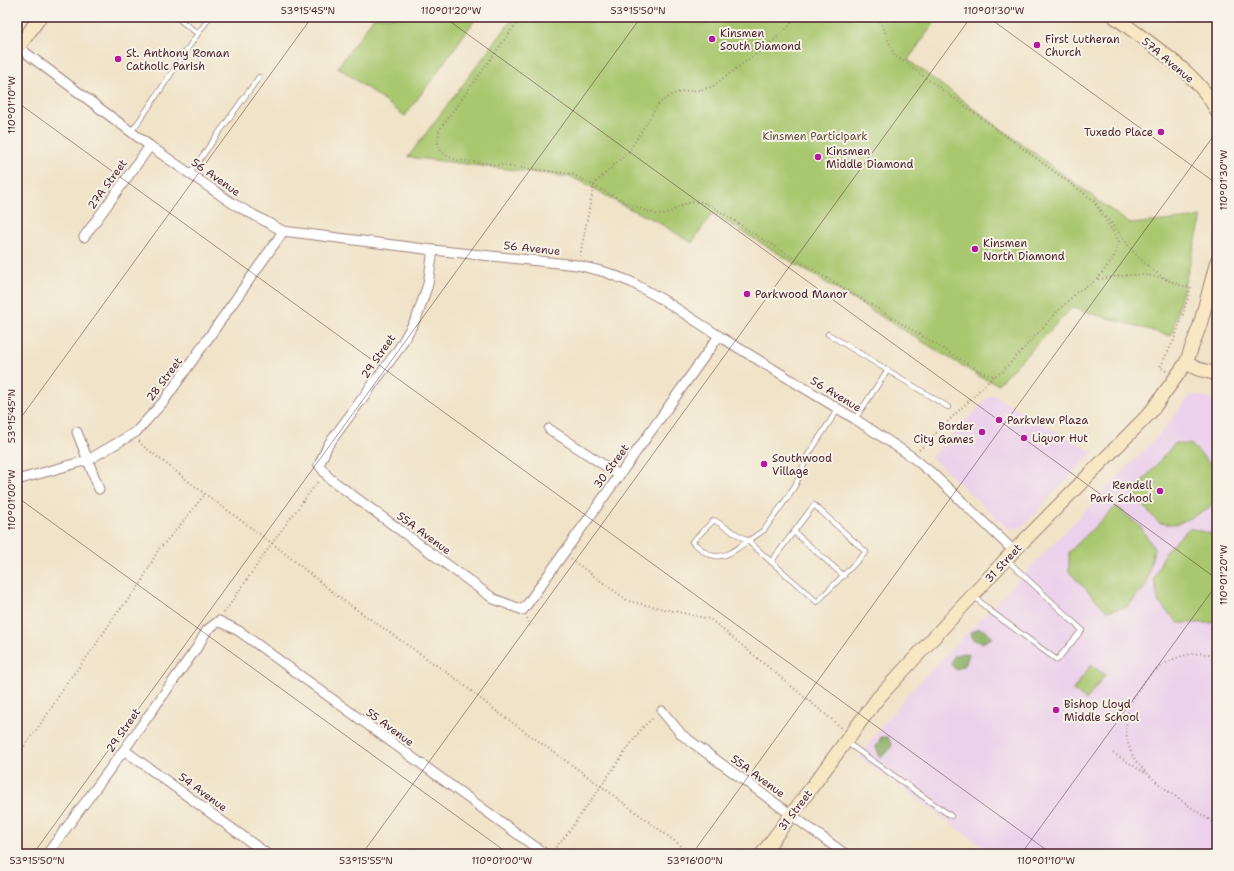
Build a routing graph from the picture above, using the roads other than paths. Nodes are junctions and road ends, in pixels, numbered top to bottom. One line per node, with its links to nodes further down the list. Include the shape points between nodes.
1 (40, 17): 6 (street)
2 (176, 17): 5 (lane)
3 (210, 17): 5 (lane)
4 (1115, 17): 8 (street, 57A Avenue, via 1179,66 1192,78)
5 (197, 33): 9 (lane)
6 (18, 48): 9 (street, 56 Avenue)
7 (259, 77): 11 (lane)
8 (1216, 109)
9 (131, 132): 10 (street, 56 Avenue)
10 (150, 146): 11 (street, 56 Avenue); 13 (street, 27A Street)
11 (190, 173): 12 (street, 56 Avenue, via 232,203)
12 (282, 231): 14 (street, 56 Avenue); 26 (street, 28 Street, via 164,401 136,432)
13 (84, 237)
14 (433, 250): 17 (street, 56 Avenue, via 577,265 605,272 631,282 665,301); 27 (street, 29 Street, via 428,284 417,317 398,350 328,445)
15 (1217, 260): 18 (street, 31 Street, via 1200,325)
16 (828, 334): 19 (lane)
17 (719, 336): 22 (street, 56 Avenue); 28 (street, 30 Street)
18 (1186, 363): 20 (street); 33 (street, 31 Street, via 1150,413)
19 (887, 371): 21 (lane); 23 (lane)
20 (1217, 374)
21 (948, 407)
22 (838, 409): 23 (street, 56 Avenue); 32 (lane, via 808,455 796,484 785,501 764,530)
23 (855, 419): 33 (street, 56 Avenue, via 911,456 933,474)
24 (550, 429): 28 (street)
25 (77, 432): 26 (street)
26 (88, 460): 29 (street, 28 Street); 30 (street)
27 (319, 465): 37 (street, 55A Avenue, via 329,478 494,599)
28 (619, 475): 37 (street, 30 Street)
29 (17, 480)
30 (99, 489)
31 (794, 532): 34 (lane); 35 (lane); 35 (lane, via 814,505 866,552)
32 (748, 541): 32 (lane, via 714,520 692,542 710,555 720,556 727,555); 34 (lane)
33 (1010, 555): 36 (street, 31 Street); 36 (lane, via 1082,630 1057,660)
34 (771, 562): 35 (lane, via 817,602)
35 (844, 576)
36 (973, 595): 40 (street, 31 Street, via 878,698)
37 (523, 610)
38 (219, 621): 41 (street, 29 Street, via 207,630); 46 (street, 55 Avenue, via 239,631)
39 (662, 711): 42 (street, 55A Avenue, via 682,735)
40 (845, 741): 42 (street, 31 Street); 43 (lane)
41 (124, 750): 44 (street, 29 Street); 45 (street, 54 Avenue)
42 (791, 815): 47 (street, 31 Street); 48 (street, 55A Avenue)
43 (951, 816)
44 (47, 854)
45 (267, 854)
46 (545, 854)
47 (762, 854)
48 (845, 854)

